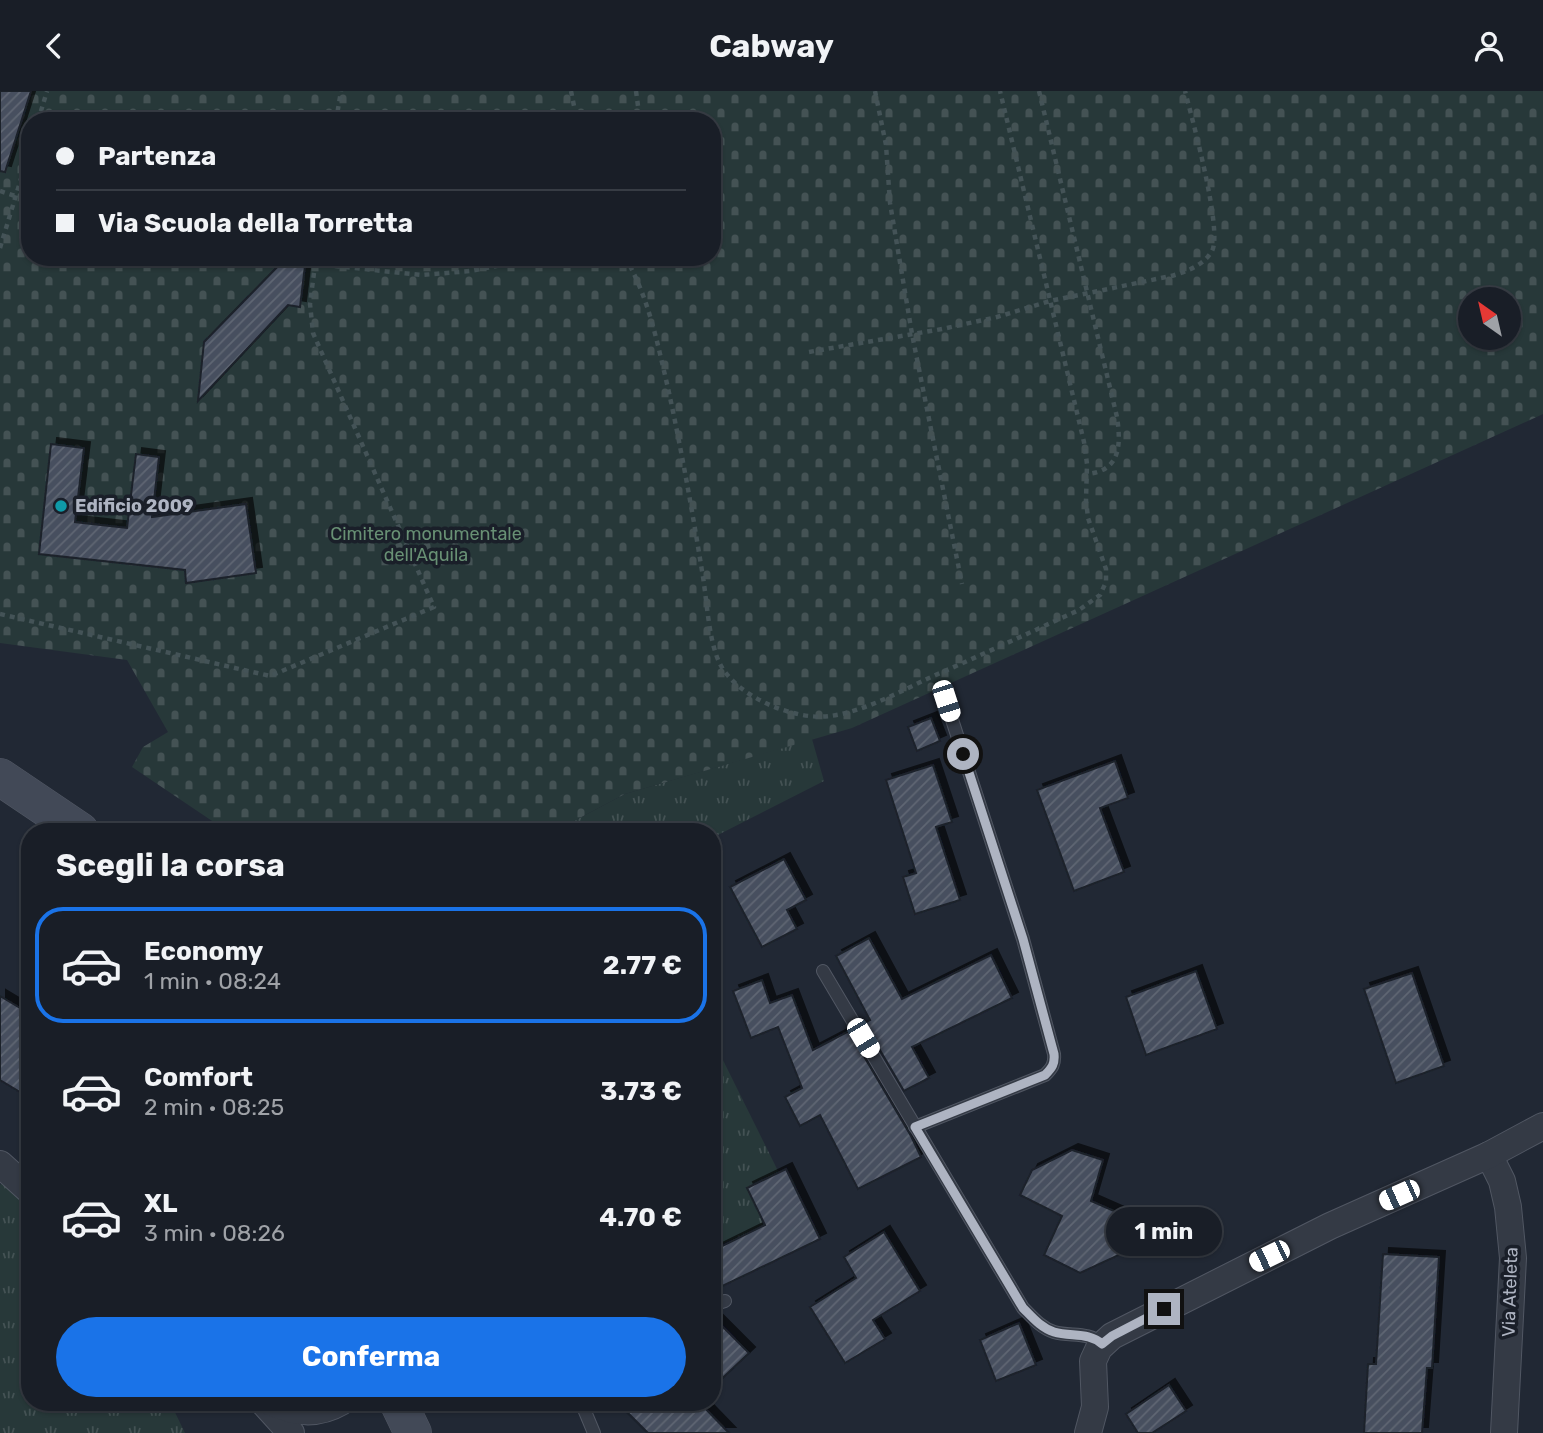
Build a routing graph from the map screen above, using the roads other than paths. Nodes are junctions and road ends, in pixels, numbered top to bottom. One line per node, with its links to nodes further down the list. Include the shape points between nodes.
1 (946, 701): 6 (lane, via 1023,939 1055,1062 1045,1075)
2 (0, 777): 3 (main road)
3 (68, 823)
4 (823, 971): 6 (lane)
5 (1543, 1126): 7 (street)
6 (915, 1127): 10 (lane, via 1023,1308 1054,1332 1092,1337)
7 (1489, 1155): 10 (street, via 1330,1226); 22 (street, Via Ateleta, via 1502,1181 1513,1258)
8 (0, 1164): 9 (street)
9 (21, 1183)
10 (1102, 1344): 21 (street, via 1093,1361 1095,1406)
11 (270, 1411): 17 (street)
12 (284, 1411): 18 (street)
13 (294, 1411): 14 (street)
14 (320, 1411)
15 (402, 1411): 19 (main road)
16 (585, 1411): 20 (lane)
17 (291, 1433)
18 (319, 1433)
19 (412, 1433)
20 (594, 1433)
21 (1088, 1433)
22 (1504, 1433)

